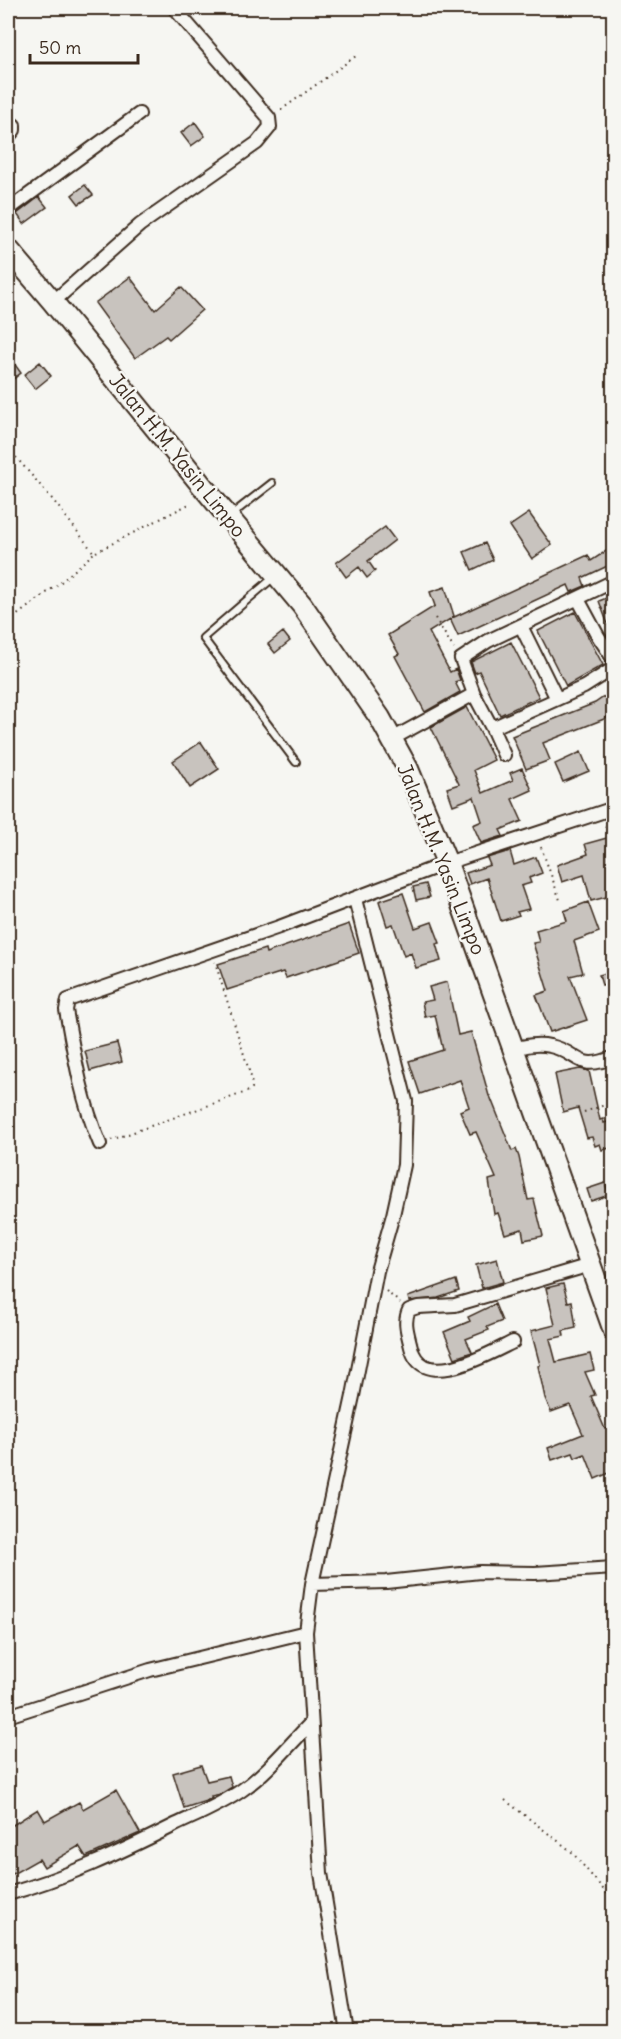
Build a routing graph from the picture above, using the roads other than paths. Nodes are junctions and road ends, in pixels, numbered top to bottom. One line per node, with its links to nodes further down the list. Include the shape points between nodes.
1 (174, 8): 7 (street, via 268,118 270,127 257,143 140,225)
2 (139, 114): 5 (street)
3 (14, 125): 4 (street)
4 (8, 137)
5 (8, 210)
6 (8, 249): 7 (main road, Jalan H.M. Yasin Limpo)
7 (54, 302): 9 (main road, Jalan H.M. Yasin Limpo)
8 (272, 483): 9 (lane)
9 (228, 517): 10 (main road, Jalan H.M. Yasin Limpo)
10 (277, 575): 19 (main road, Jalan H.M. Yasin Limpo, via 302,605); 21 (lane, via 203,638)
11 (614, 581): 12 (street)
12 (578, 599): 13 (street); 14 (street)
13 (521, 626): 16 (street, via 460,658); 17 (street)
14 (614, 660)
15 (614, 668): 17 (street)
16 (474, 694): 18 (street); 19 (street)
17 (557, 699): 18 (street)
18 (492, 728): 20 (street)
19 (392, 739): 23 (main road, Jalan H.M. Yasin Limpo)
20 (504, 755)
21 (296, 762)
22 (614, 808): 23 (street)
23 (447, 863): 24 (street); 25 (main road, Jalan H.M. Yasin Limpo)
24 (355, 899): 27 (street, via 66,1002 84,1094); 32 (street, via 406,1101 404,1165 377,1271)
25 (512, 1049): 26 (street, via 535,1044 553,1046 592,1064); 28 (main road, Jalan H.M. Yasin Limpo)
26 (614, 1057)
27 (100, 1144)
28 (590, 1265): 29 (main road, Jalan H.M. Yasin Limpo); 30 (street, via 455,1305 418,1307 409,1310 406,1317 413,1355 427,1367 462,1366)
29 (614, 1330)
30 (513, 1342)
31 (614, 1568): 32 (street, via 480,1572 386,1582)
32 (312, 1584): 33 (street)
33 (306, 1632): 34 (street, via 150,1670); 35 (street)
34 (8, 1716)
35 (312, 1723): 36 (street, via 254,1781 231,1797 50,1882); 37 (street, via 321,1873)
36 (8, 1894)
37 (347, 2031)

